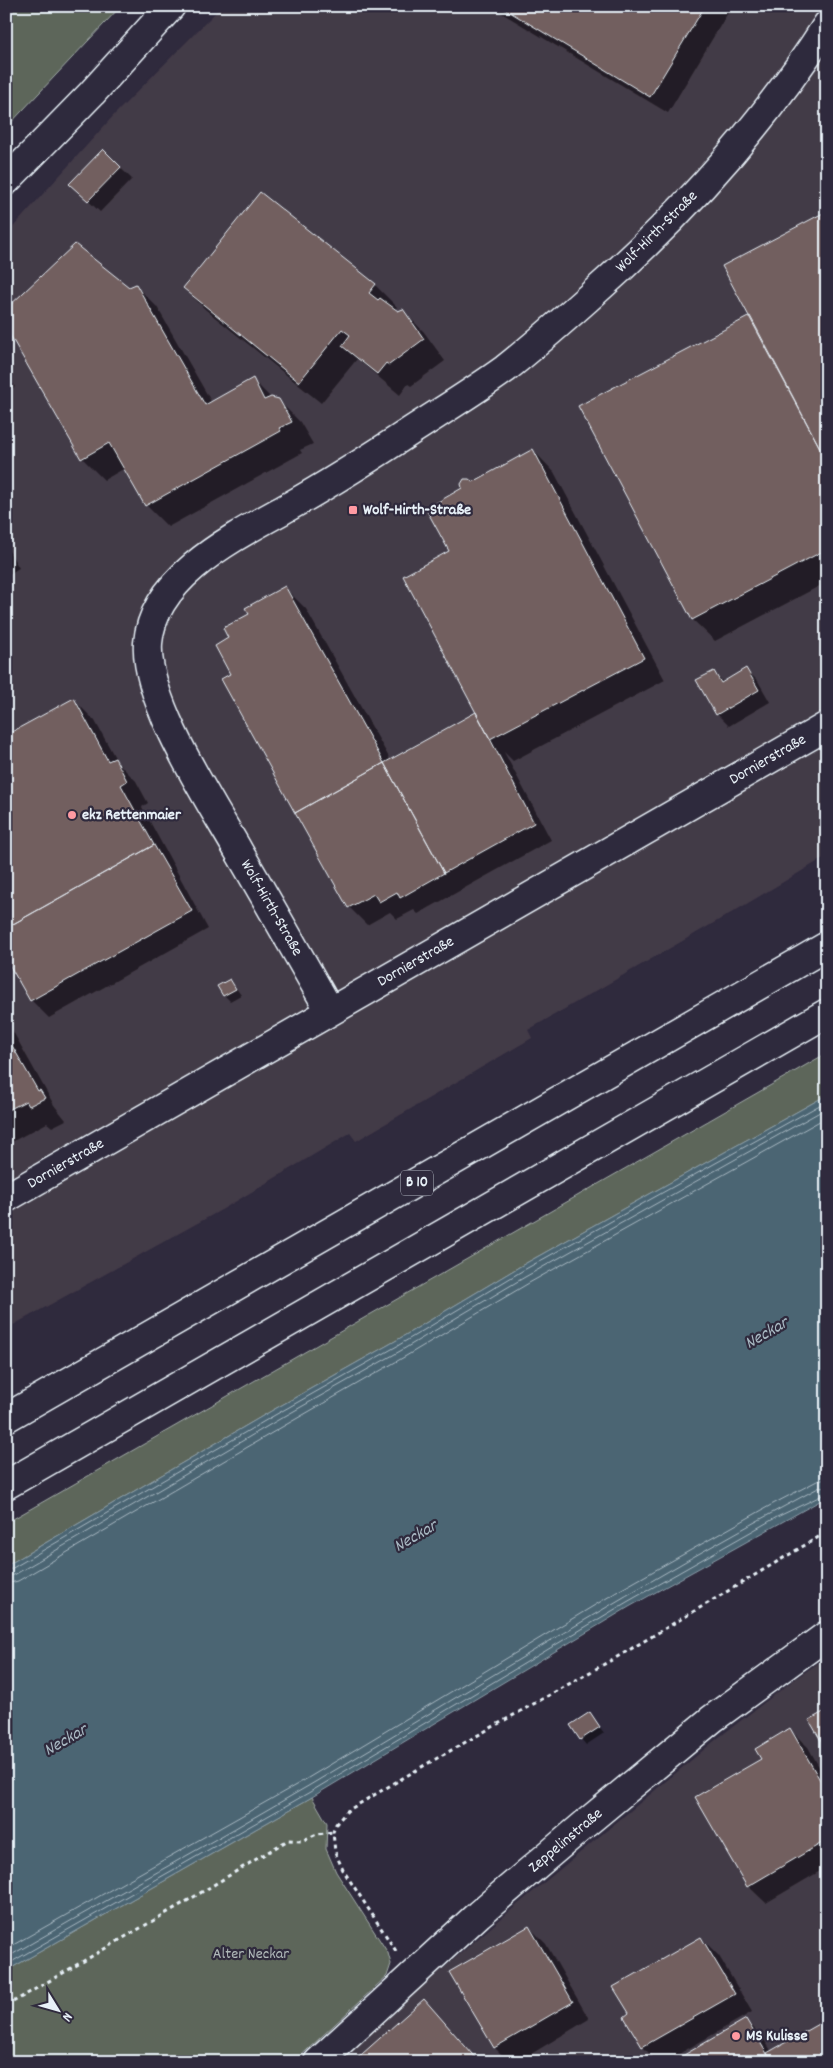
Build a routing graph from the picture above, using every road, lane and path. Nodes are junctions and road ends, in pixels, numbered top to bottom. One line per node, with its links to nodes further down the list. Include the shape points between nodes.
1 (171, 6): 3 (main road)
2 (827, 24): 6 (main road, Wolf-Hirth-Straße, via 762,117 696,194 612,277 543,338 462,398 334,481 243,532 210,555 172,588 158,608 148,644 149,665 159,700 197,779)
3 (6, 181)
4 (827, 726): 6 (main road, Dornierstraße)
5 (827, 946): 9 (main road, B 10)
6 (330, 1011): 8 (main road, Dornierstraße)
7 (827, 1014): 10 (main road)
8 (6, 1198)
9 (6, 1418)
10 (6, 1485)
11 (827, 1532): 13 (path, via 624,1654 357,1805 341,1818)
12 (827, 1635): 14 (main road, Zeppelinstraße, via 704,1725 479,1914)
13 (333, 1832): 14 (path, via 338,1862); 15 (path, via 316,1834 301,1841 288,1840)
14 (412, 1976): 16 (main road, Zeppelinstraße)
15 (6, 2006)
16 (318, 2062)

